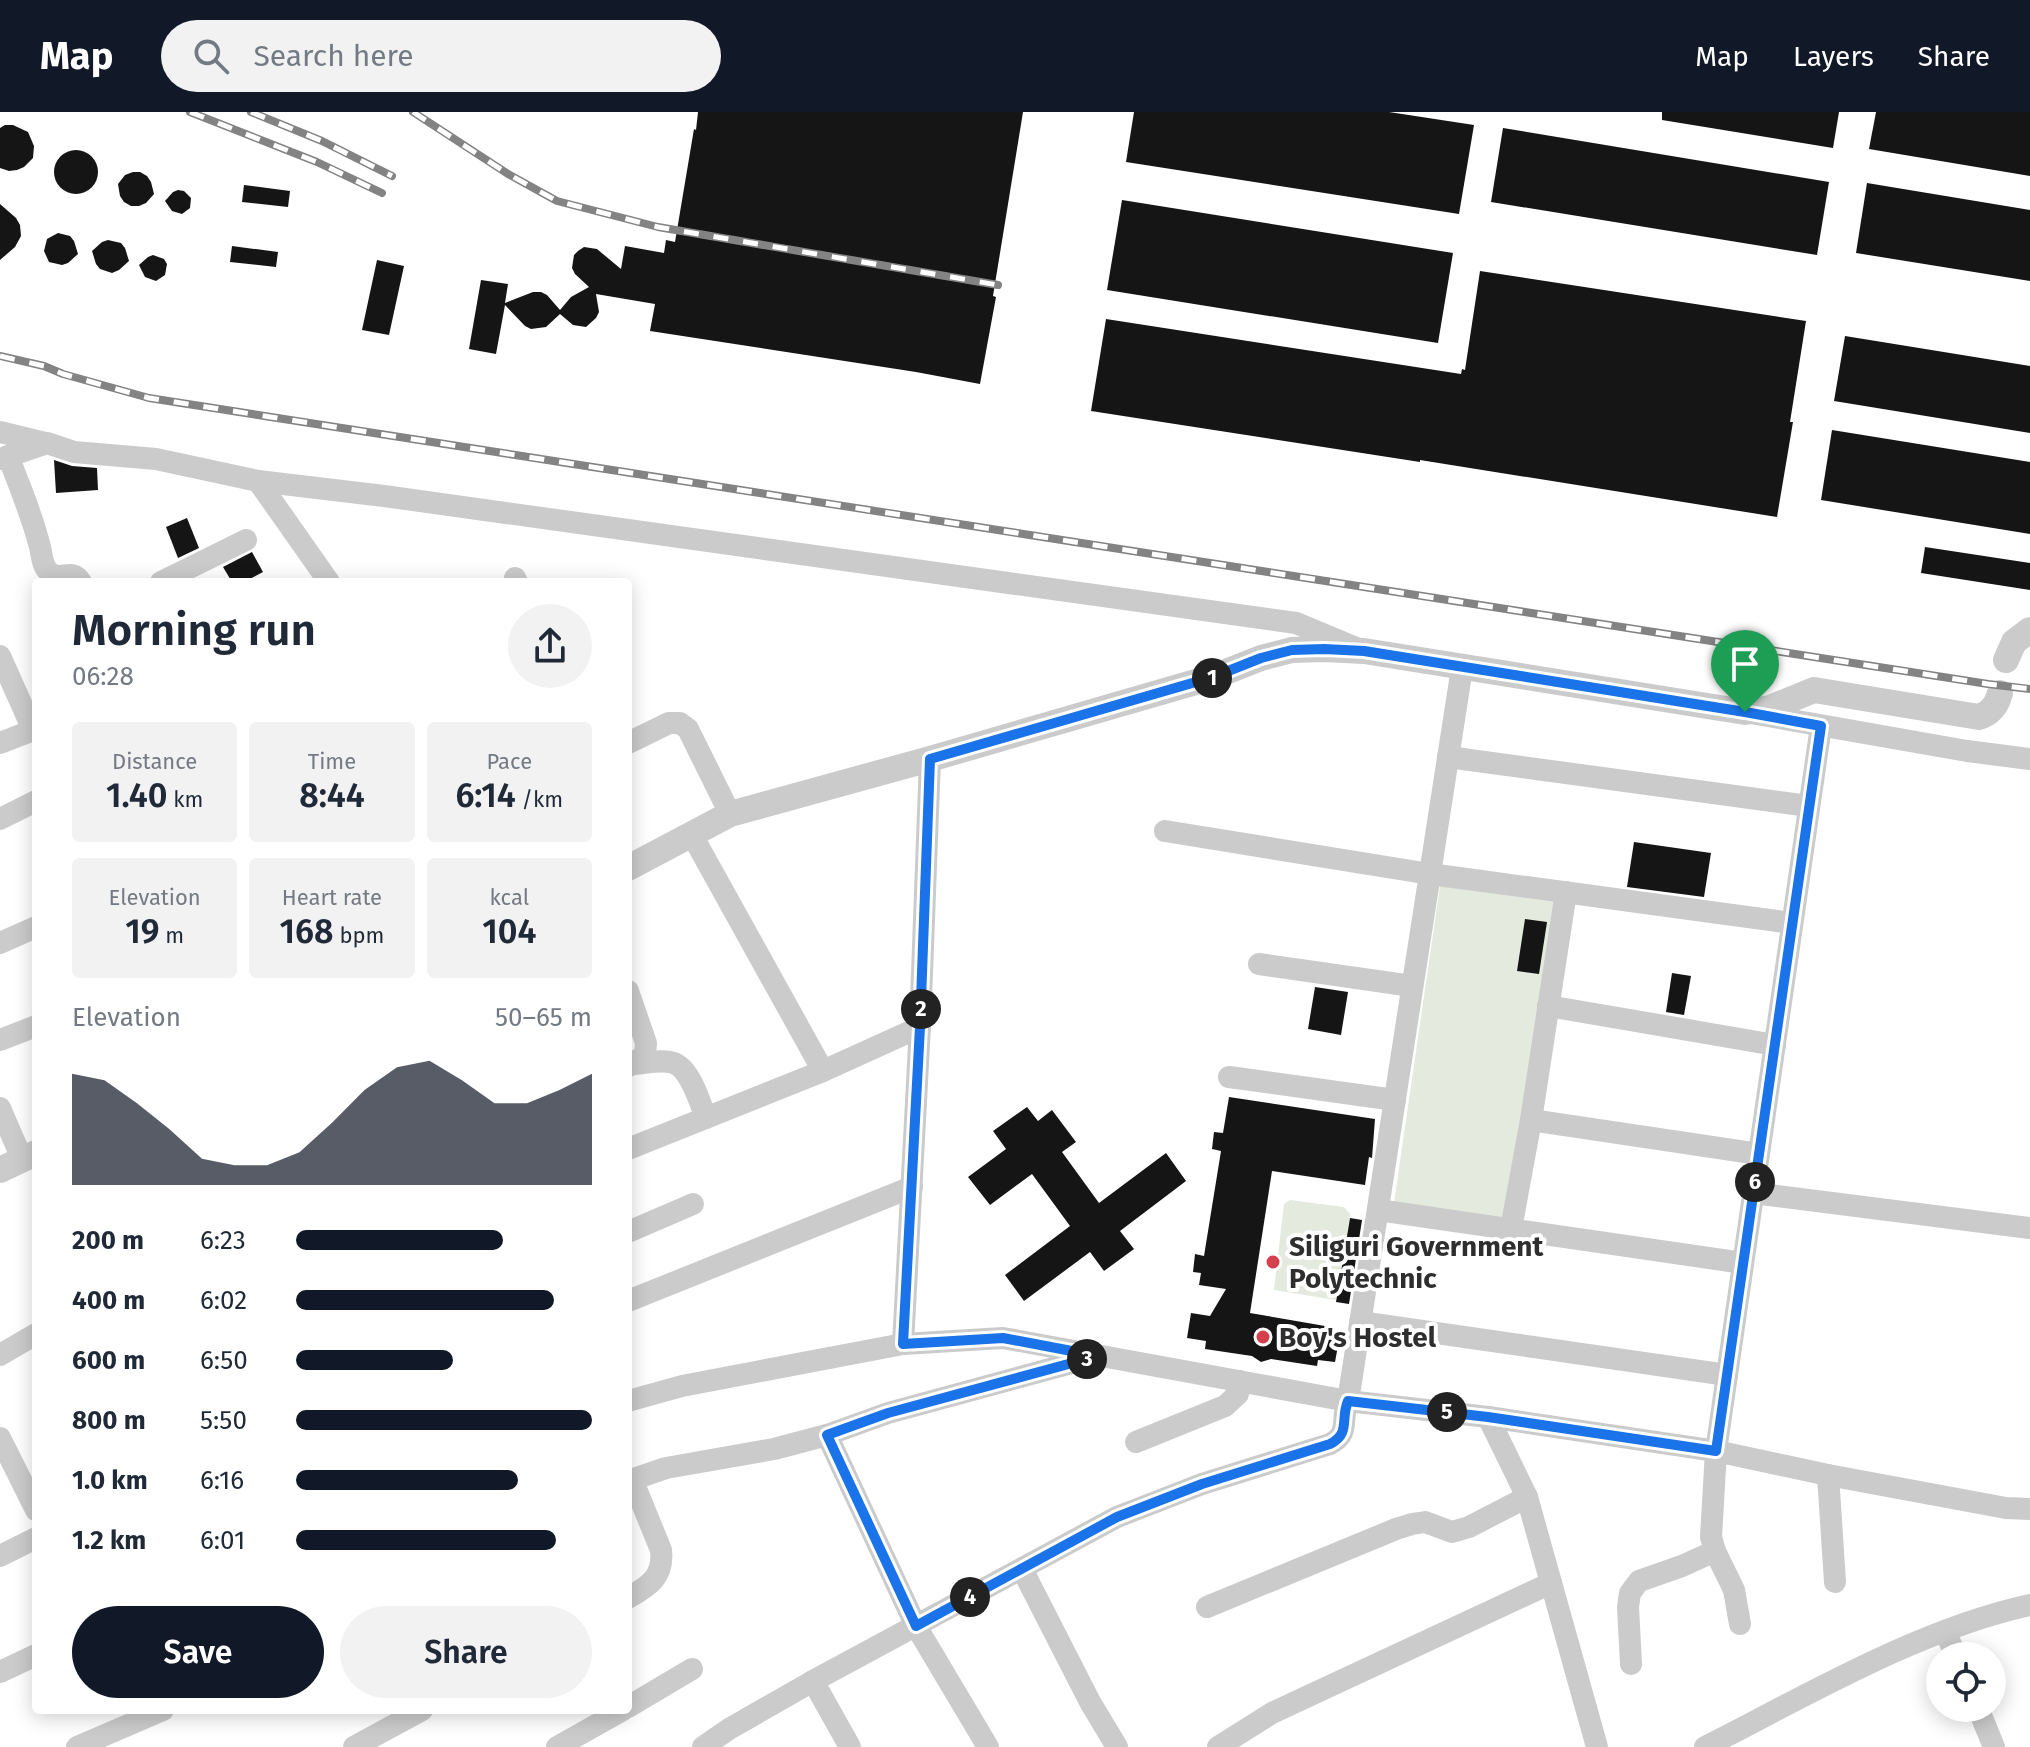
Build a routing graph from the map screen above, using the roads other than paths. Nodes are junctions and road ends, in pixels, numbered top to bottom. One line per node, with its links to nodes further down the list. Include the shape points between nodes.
1 (0, 432): 2 (street)
2 (47, 443): 3 (street); 4 (street, via 74,452 156,459)
3 (4, 457): 6 (street, via 33,519 44,565 54,576)
4 (258, 481): 8 (street); 10 (street, via 1296,623)
5 (246, 540): 7 (street)
6 (79, 578)
7 (169, 578)
8 (319, 578)
9 (2030, 630): 12 (street, via 2014,642)
10 (1364, 651): 13 (street); 22 (street, via 1292,650)
11 (0, 656): 16 (street)
12 (2006, 660)
13 (1462, 668): 15 (street); 21 (street)
14 (2000, 693): 15 (street, via 1992,709 1979,717 1814,690)
15 (1745, 712): 17 (street)
16 (32, 723)
17 (1821, 726): 23 (street); 25 (street)
18 (32, 730): 20 (street)
19 (632, 741): 26 (street, via 680,723 688,729)
20 (0, 743)
21 (1448, 757): 25 (street); 31 (street)
22 (930, 759): 26 (street); 40 (street)
23 (2030, 759)
24 (32, 803): 27 (street)
25 (1809, 806): 33 (street)
26 (730, 814): 29 (street)
27 (0, 819)
28 (1165, 831): 31 (street)
29 (692, 835): 30 (street); 45 (street)
30 (632, 866)
31 (1430, 874): 32 (street); 37 (street)
32 (1566, 892): 33 (street); 39 (street)
33 (1792, 923): 43 (street)
34 (32, 929): 35 (street)
35 (0, 943)
36 (1259, 964): 37 (street)
37 (1412, 986): 47 (street)
38 (632, 1003): 44 (street, via 646,1043 645,1055)
39 (1548, 1006): 43 (street); 50 (street)
40 (920, 1027): 45 (street); 54 (street)
41 (32, 1028): 42 (street)
42 (0, 1040)
43 (1775, 1045): 52 (street)
44 (632, 1065): 49 (street, via 662,1061 683,1069)
45 (823, 1071): 49 (street)
46 (1229, 1077): 47 (street)
47 (1395, 1100): 56 (street)
48 (0, 1108): 53 (street)
49 (706, 1118): 51 (street)
50 (1531, 1120): 52 (street); 59 (street)
51 (632, 1147)
52 (1759, 1154): 55 (street)
53 (19, 1161)
54 (912, 1187): 62 (street); 65 (street)
55 (1753, 1193): 58 (street); 61 (street)
56 (1375, 1203): 59 (street); 63 (street)
57 (693, 1204): 60 (street)
58 (2030, 1228)
59 (1511, 1229): 61 (street)
60 (632, 1230)
61 (1743, 1263): 68 (street)
62 (632, 1299)
63 (1357, 1317): 68 (street); 71 (street)
64 (32, 1340): 66 (street)
65 (903, 1344): 67 (street, via 1003,1338); 70 (street)
66 (0, 1355)
67 (1098, 1356): 69 (street); 73 (street, via 888,1413)
68 (1727, 1375): 76 (street)
69 (1239, 1381): 71 (street); 74 (street, via 1238,1394 1225,1406)
70 (632, 1400)
71 (1348, 1401): 72 (street); 86 (street, via 1344,1429 1330,1444 1117,1517)
72 (1488, 1417): 76 (street); 80 (street)
73 (827, 1435): 78 (street); 93 (street)
74 (1136, 1442)
75 (1, 1444): 81 (street)
76 (1716, 1451): 77 (street); 84 (street, via 1711,1537)
77 (1828, 1475): 82 (street); 87 (street)
78 (632, 1479)
79 (632, 1485): 89 (street, via 662,1562 657,1576)
80 (1527, 1497): 88 (street); 91 (street, via 1452,1532 1425,1522 1412,1524)
81 (32, 1502)
82 (2030, 1509)
83 (32, 1540): 85 (street)
84 (1715, 1551): 92 (street, via 1734,1590); 97 (street, via 1639,1581 1630,1593)
85 (0, 1556)
86 (1022, 1569): 93 (street); 112 (street)
87 (1835, 1582)
88 (1551, 1583): 113 (street, via 1272,1713); 114 (street)
89 (632, 1596)
90 (2030, 1605): 94 (street)
91 (1207, 1607)
92 (1740, 1624)
93 (916, 1626): 100 (street); 111 (street)
94 (1945, 1631): 95 (street); 115 (street)
95 (1950, 1642)
96 (32, 1657): 99 (street)
97 (1631, 1664)
98 (692, 1669): 101 (street)
99 (0, 1672)
100 (813, 1681): 109 (street); 110 (street)
101 (632, 1705)
102 (154, 1714): 106 (street)
103 (415, 1714): 107 (street)
104 (616, 1714): 108 (street)
105 (1984, 1722): 116 (street)
106 (77, 1747)
107 (354, 1747)
108 (557, 1747)
109 (703, 1747)
110 (850, 1747)
111 (988, 1747)
112 (1117, 1747)
113 (1218, 1747)
114 (1597, 1747)
115 (1705, 1747)
116 (1994, 1747)

